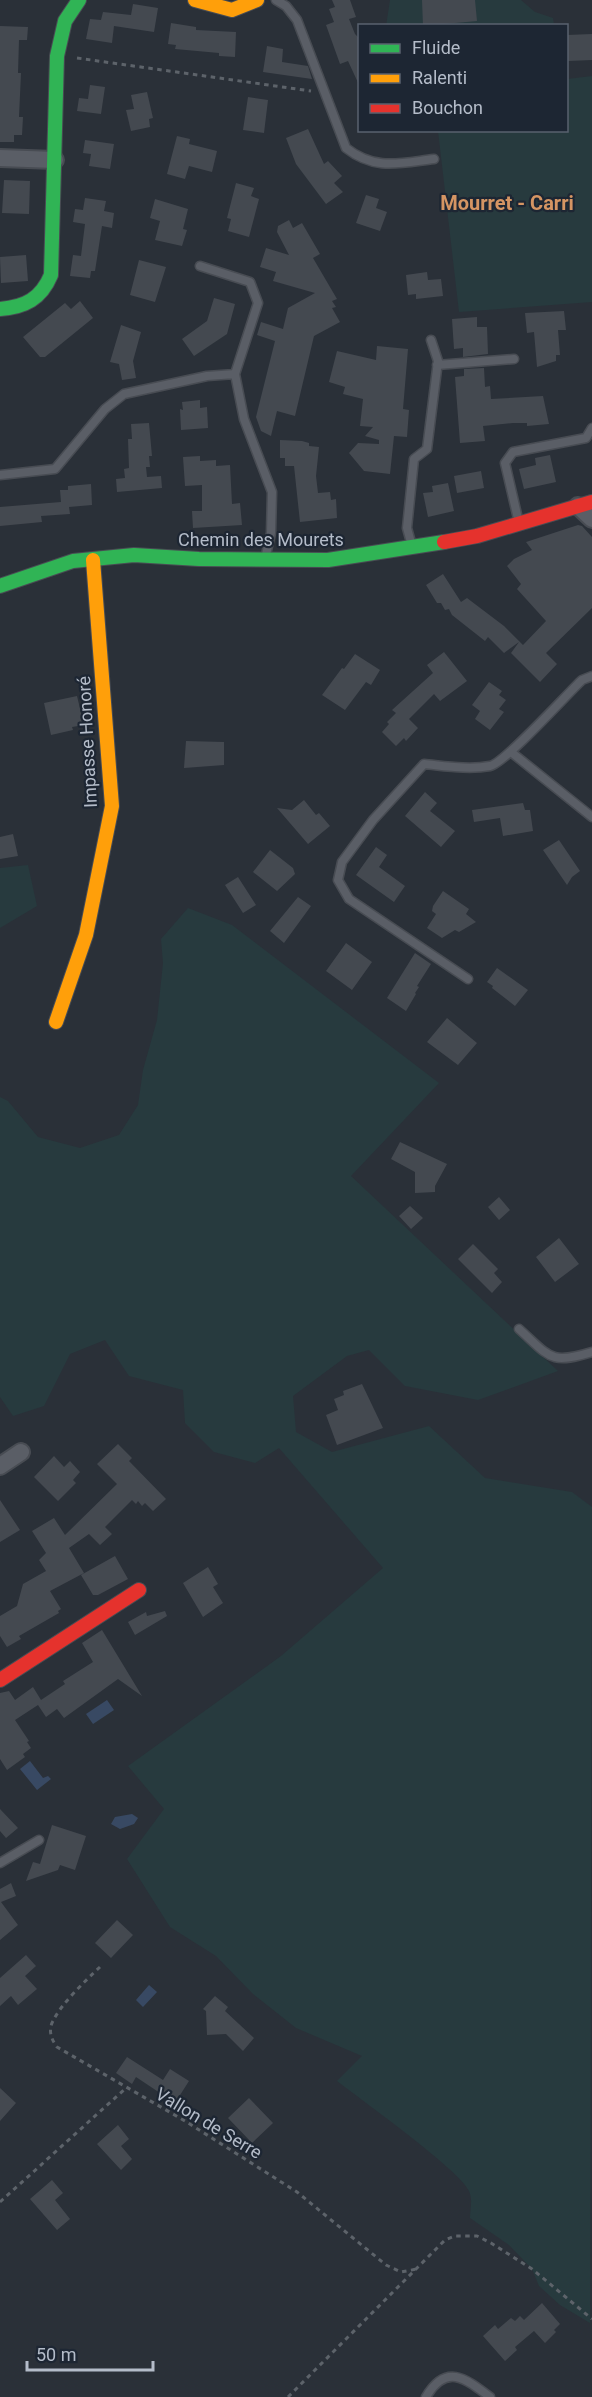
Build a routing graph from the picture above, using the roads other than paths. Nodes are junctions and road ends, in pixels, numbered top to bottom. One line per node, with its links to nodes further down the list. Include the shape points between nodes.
1 (79, 0): 7 (street, via 66,21 57,56)
2 (195, 0): 3 (street, via 232,10)
3 (257, 0)
4 (276, 0): 6 (lane, via 297,20 346,148 360,159 387,164)
5 (0, 158): 7 (street)
6 (434, 159)
7 (55, 160): 9 (street, via 51,275 47,287 28,304)
8 (200, 266): 13 (lane, via 250,282 258,303)
9 (0, 309)
10 (431, 340): 12 (lane)
11 (514, 359): 12 (lane)
12 (437, 365): 19 (lane, via 427,450 414,459 407,528)
13 (235, 374): 15 (lane, via 124,394 105,409 55,469); 21 (lane, via 244,419 272,492 271,533)
14 (592, 428): 18 (lane, via 586,438 513,452 506,463)
15 (0, 475)
16 (585, 504): 17 (street); 18 (street, Chemin des Mourets)
17 (592, 519)
18 (519, 524): 19 (street, Chemin des Mourets)
19 (413, 549): 21 (street, Chemin des Mourets, via 328,560)
20 (93, 560): 21 (street, Chemin des Mourets, via 134,555); 22 (street, Chemin des Mourets, via 73,561); 27 (street, Impasse Honoré, via 112,806 86,934)
21 (265, 560)
22 (0, 586)
23 (592, 676): 24 (lane, via 558,702)
24 (511, 752): 25 (lane); 26 (lane, via 492,766 424,764 366,828 342,862 338,880 349,899)
25 (592, 817)
26 (468, 979)
27 (56, 1022)
28 (519, 1329): 29 (lane, via 547,1354 561,1360)
29 (592, 1352)
30 (21, 1452): 31 (street)
31 (0, 1466)
32 (139, 1590): 33 (street)
33 (0, 1680)
34 (39, 1840): 35 (lane)
35 (0, 1863)
36 (426, 2397): 37 (lane, via 445,2376 456,2377)
37 (490, 2397)

